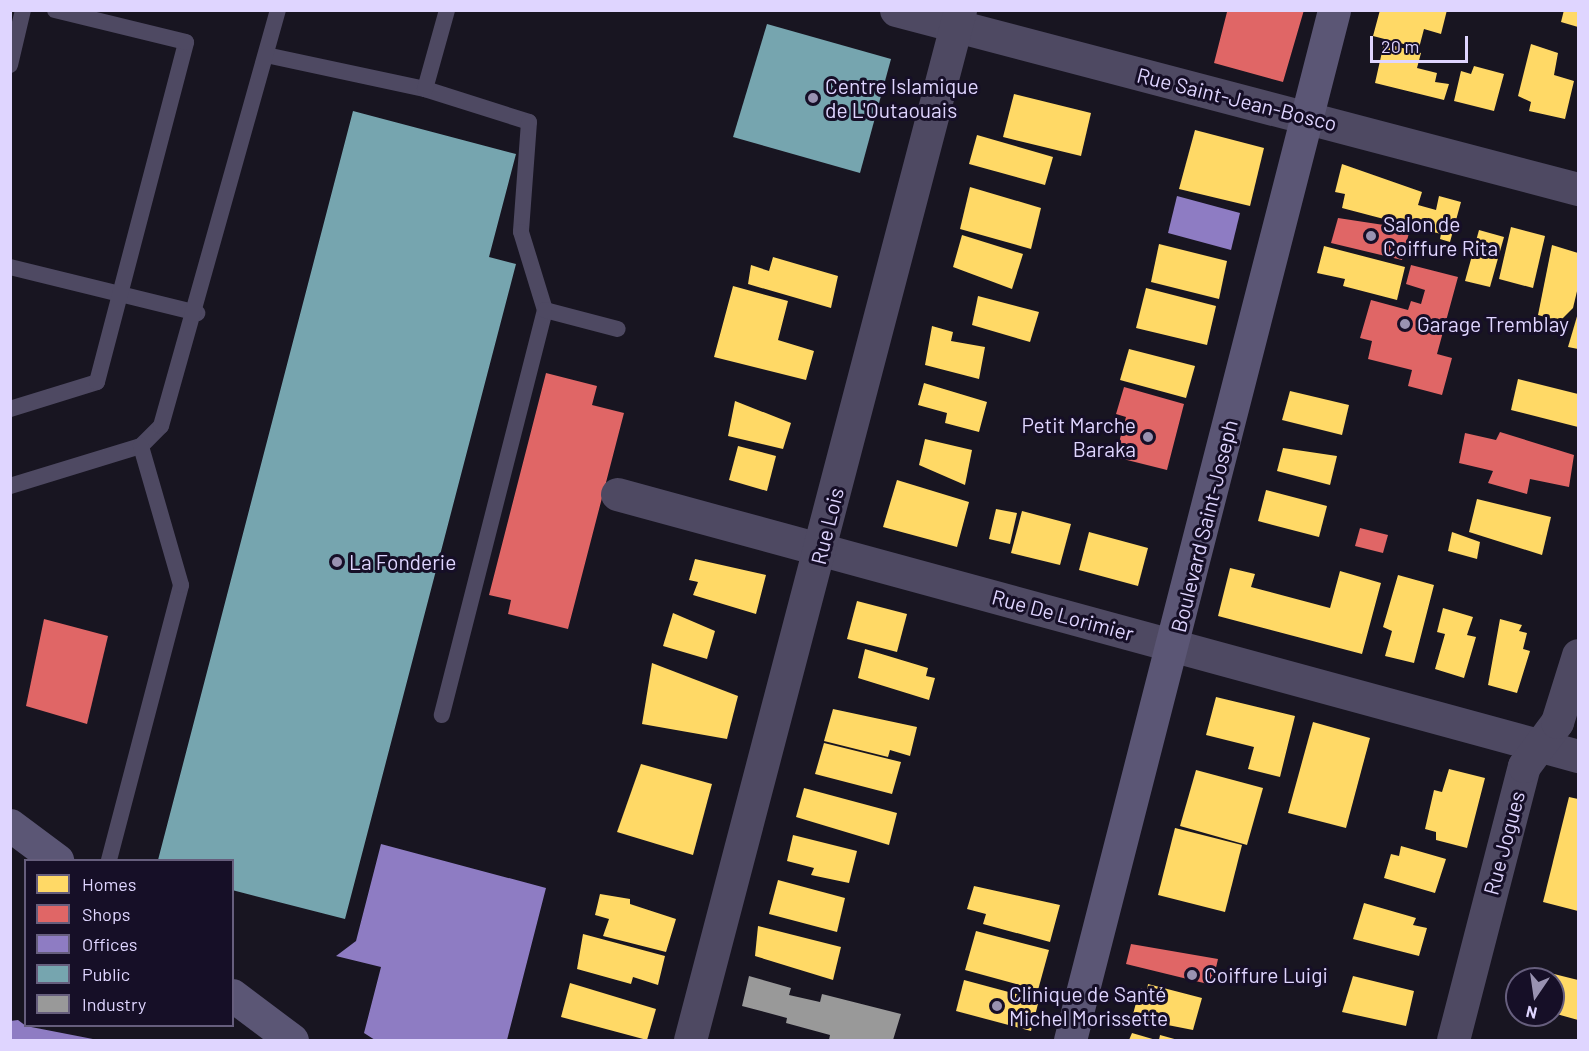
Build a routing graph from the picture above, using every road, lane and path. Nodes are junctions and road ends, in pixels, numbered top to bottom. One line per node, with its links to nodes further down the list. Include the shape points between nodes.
1 (23, 10): 10 (lane)
2 (55, 10): 7 (lane)
3 (278, 10): 9 (lane)
4 (447, 10): 11 (lane)
5 (896, 10): 8 (street, Rue Saint-Jean-Bosco)
6 (1334, 10): 12 (main road, Boulevard Saint-Joseph)
7 (108, 16): 15 (lane, via 186,42)
8 (957, 19): 12 (street, Rue Saint-Jean-Bosco); 23 (street, Rue Lois)
9 (266, 55): 11 (lane); 17 (lane)
10 (10, 65)
11 (425, 89): 16 (lane, via 530,122 521,232)
12 (1306, 118): 13 (street, Rue Saint-Jean-Bosco); 24 (main road, Boulevard Saint-Joseph)
13 (1578, 189)
14 (10, 267): 15 (lane)
15 (121, 295): 17 (lane); 19 (lane, via 97,381)
16 (545, 310): 18 (lane); 26 (lane)
17 (196, 313): 20 (lane, via 172,403 161,426)
18 (618, 328)
19 (10, 409)
20 (141, 446): 21 (lane); 31 (lane, via 181,585)
21 (10, 486)
22 (617, 494): 23 (street, Rue De Lorimier)
23 (820, 550): 24 (street, Rue De Lorimier); 34 (street, Rue Lois)
24 (1173, 645): 27 (street, Rue De Lorimier); 35 (main road, Boulevard Saint-Joseph)
25 (1578, 655): 27 (street, Rue Jogues, via 1557,722)
26 (442, 716)
27 (1540, 744): 28 (street, Rue De Lorimier); 36 (street, Rue Jogues, via 1524,766)
28 (1578, 756)
29 (10, 825): 30 (main road)
30 (54, 859)
31 (111, 859)
32 (234, 997): 33 (main road)
33 (279, 1036)
34 (690, 1041)
35 (1070, 1041)
36 (1453, 1041)

